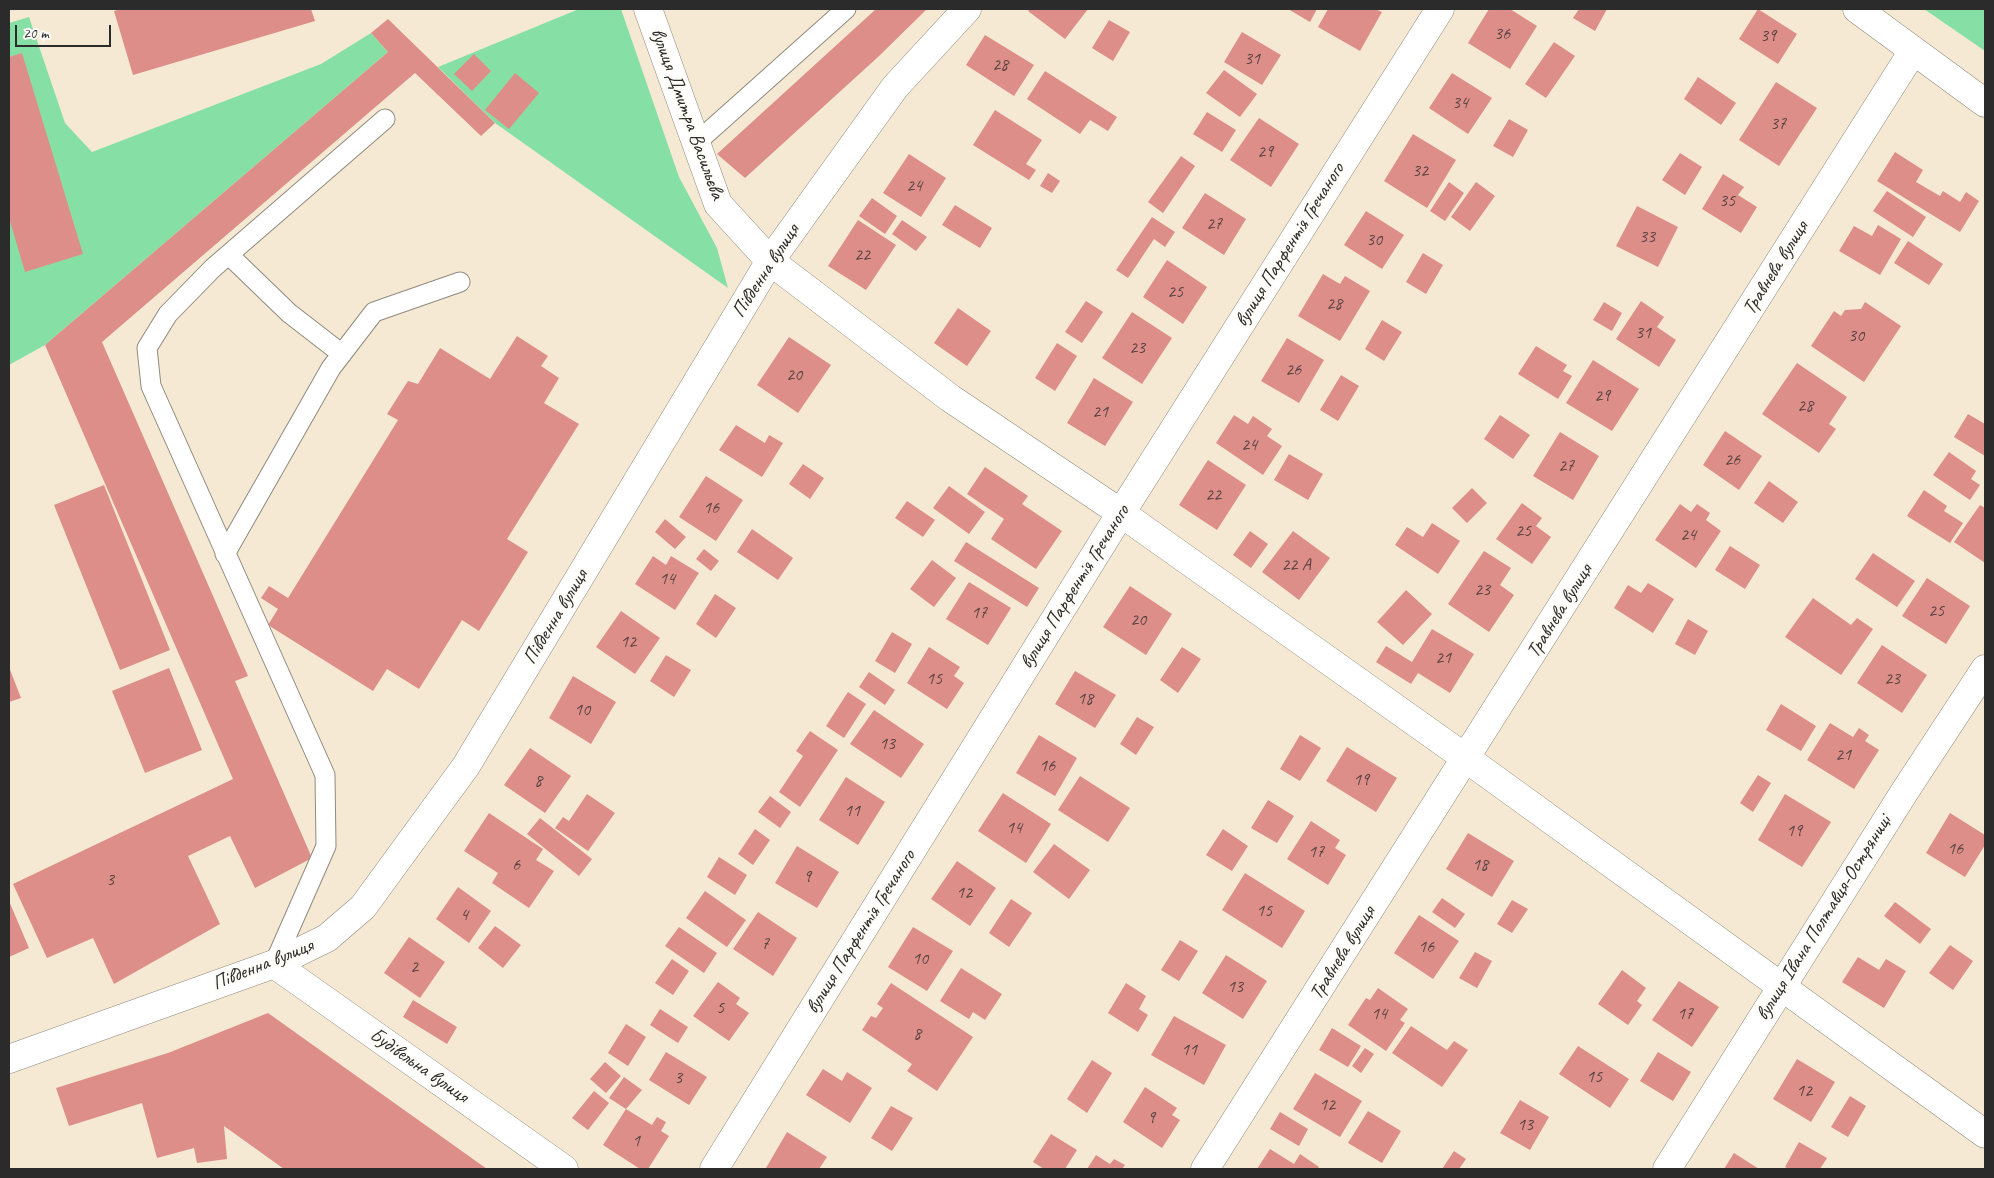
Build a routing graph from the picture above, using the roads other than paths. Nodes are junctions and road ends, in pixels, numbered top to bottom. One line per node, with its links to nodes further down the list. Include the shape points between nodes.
1 (648, 9): 9 (street, вулиця Дмитра Васильєва)
2 (846, 9): 9 (lane)
3 (967, 9): 11 (street, Південна вулиця, via 895,87)
4 (1440, 9): 14 (street, вулиця Парфентія Гречаного)
5 (1857, 9): 6 (street)
6 (1913, 51): 7 (street); 17 (street, Травнева вулиця)
7 (1985, 103)
8 (385, 119): 10 (lane)
9 (696, 143): 11 (street, вулиця Дмитра Васильєва, via 718,204)
10 (229, 255): 13 (lane, via 289,313); 15 (lane, via 168,314 147,348 152,386)
11 (770, 261): 14 (street, вулиця Дмитра Васильєва, via 950,398); 18 (street, Південна вулиця, via 466,766 363,907 327,938)
12 (460, 282): 13 (lane, via 374,312)
13 (342, 354): 15 (lane)
14 (1121, 513): 17 (street, вулиця Дмитра Васильєва); 23 (street, вулиця Парфентія Гречаного)
15 (225, 554): 18 (lane, via 325,775 326,846)
16 (1985, 669): 19 (street, вулиця Івана Полтавця-Остряниці)
17 (1467, 759): 19 (street, вулиця Дмитра Васильєва); 24 (street, Травнева вулиця)
18 (274, 964): 20 (street, Південна вулиця); 22 (street, Будівельна вулиця)
19 (1782, 986): 21 (street, вулиця Дмитра Васильєва); 25 (street, вулиця Івана Полтавця-Остряниці)
20 (9, 1060)
21 (1985, 1134)
22 (564, 1169)
23 (714, 1169)
24 (1205, 1169)
25 (1667, 1169)

